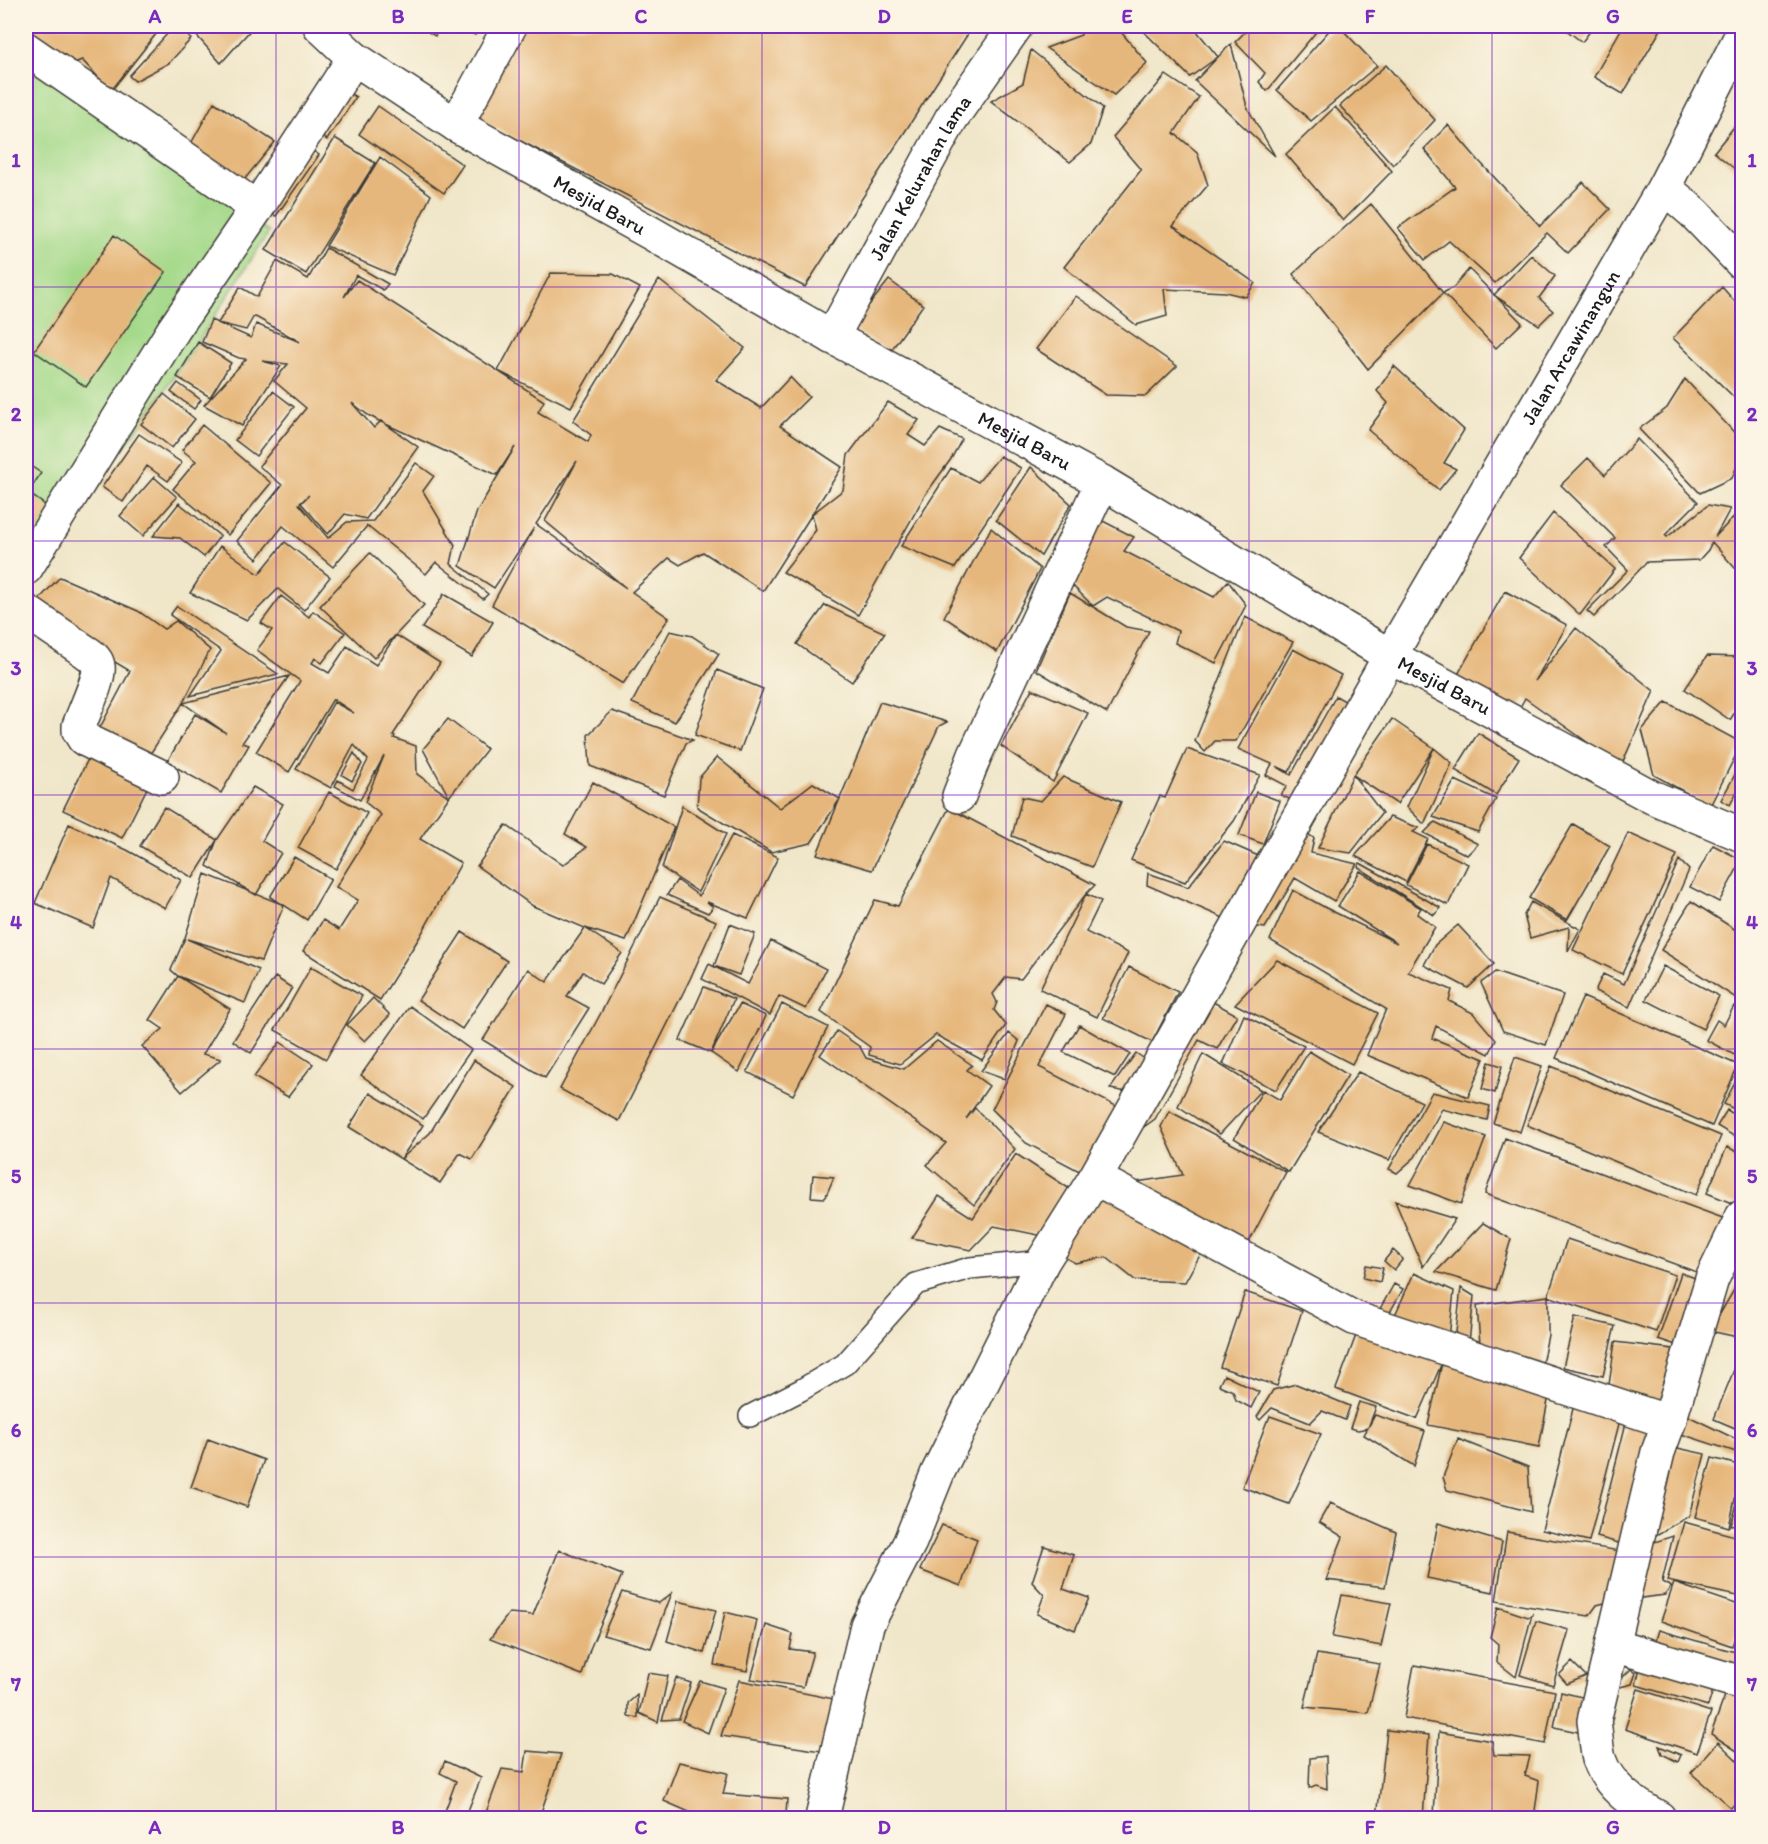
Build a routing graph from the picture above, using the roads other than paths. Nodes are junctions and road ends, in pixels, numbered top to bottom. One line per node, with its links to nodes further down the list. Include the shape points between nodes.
1 (320, 26): 6 (street, Mesjid Baru)
2 (510, 26): 8 (street)
3 (1016, 26): 12 (street, Jalan Kelurahan lama, via 951,119)
4 (1743, 34): 7 (street, Jalan Arcawinangun)
5 (26, 49): 10 (street)
6 (354, 58): 8 (street, Mesjid Baru); 10 (street)
7 (1734, 72): 9 (street, Jalan Arcawinangun)
8 (456, 125): 12 (street, Mesjid Baru)
9 (1664, 187): 11 (street); 16 (street, Jalan Arcawinangun)
10 (257, 208): 14 (street, via 174,329)
11 (1743, 263)
12 (832, 337): 13 (street, Mesjid Baru)
13 (1102, 482): 16 (street, Mesjid Baru); 18 (street)
14 (26, 568)
15 (26, 611): 17 (street, via 86,652 98,666 98,676 79,726 84,739)
16 (1390, 656): 19 (street, Mesjid Baru, via 1652,797); 20 (street, Jalan Arcawinangun)
17 (162, 777)
18 (959, 796)
19 (1743, 835)
20 (1095, 1178): 22 (street, Jalan Arcawinangun); 24 (street, via 1354,1317)
21 (1743, 1217): 24 (street, via 1712,1279)
22 (1043, 1262): 23 (lane, via 970,1268 916,1284 845,1364); 27 (street, Jalan Arcawinangun, via 867,1625)
23 (750, 1416)
24 (1669, 1422): 25 (street, via 1658,1452)
25 (1613, 1645): 26 (street); 28 (street, via 1594,1721 1599,1757 1606,1774 1628,1800)
26 (1743, 1683)
27 (822, 1818)
28 (1659, 1818)

